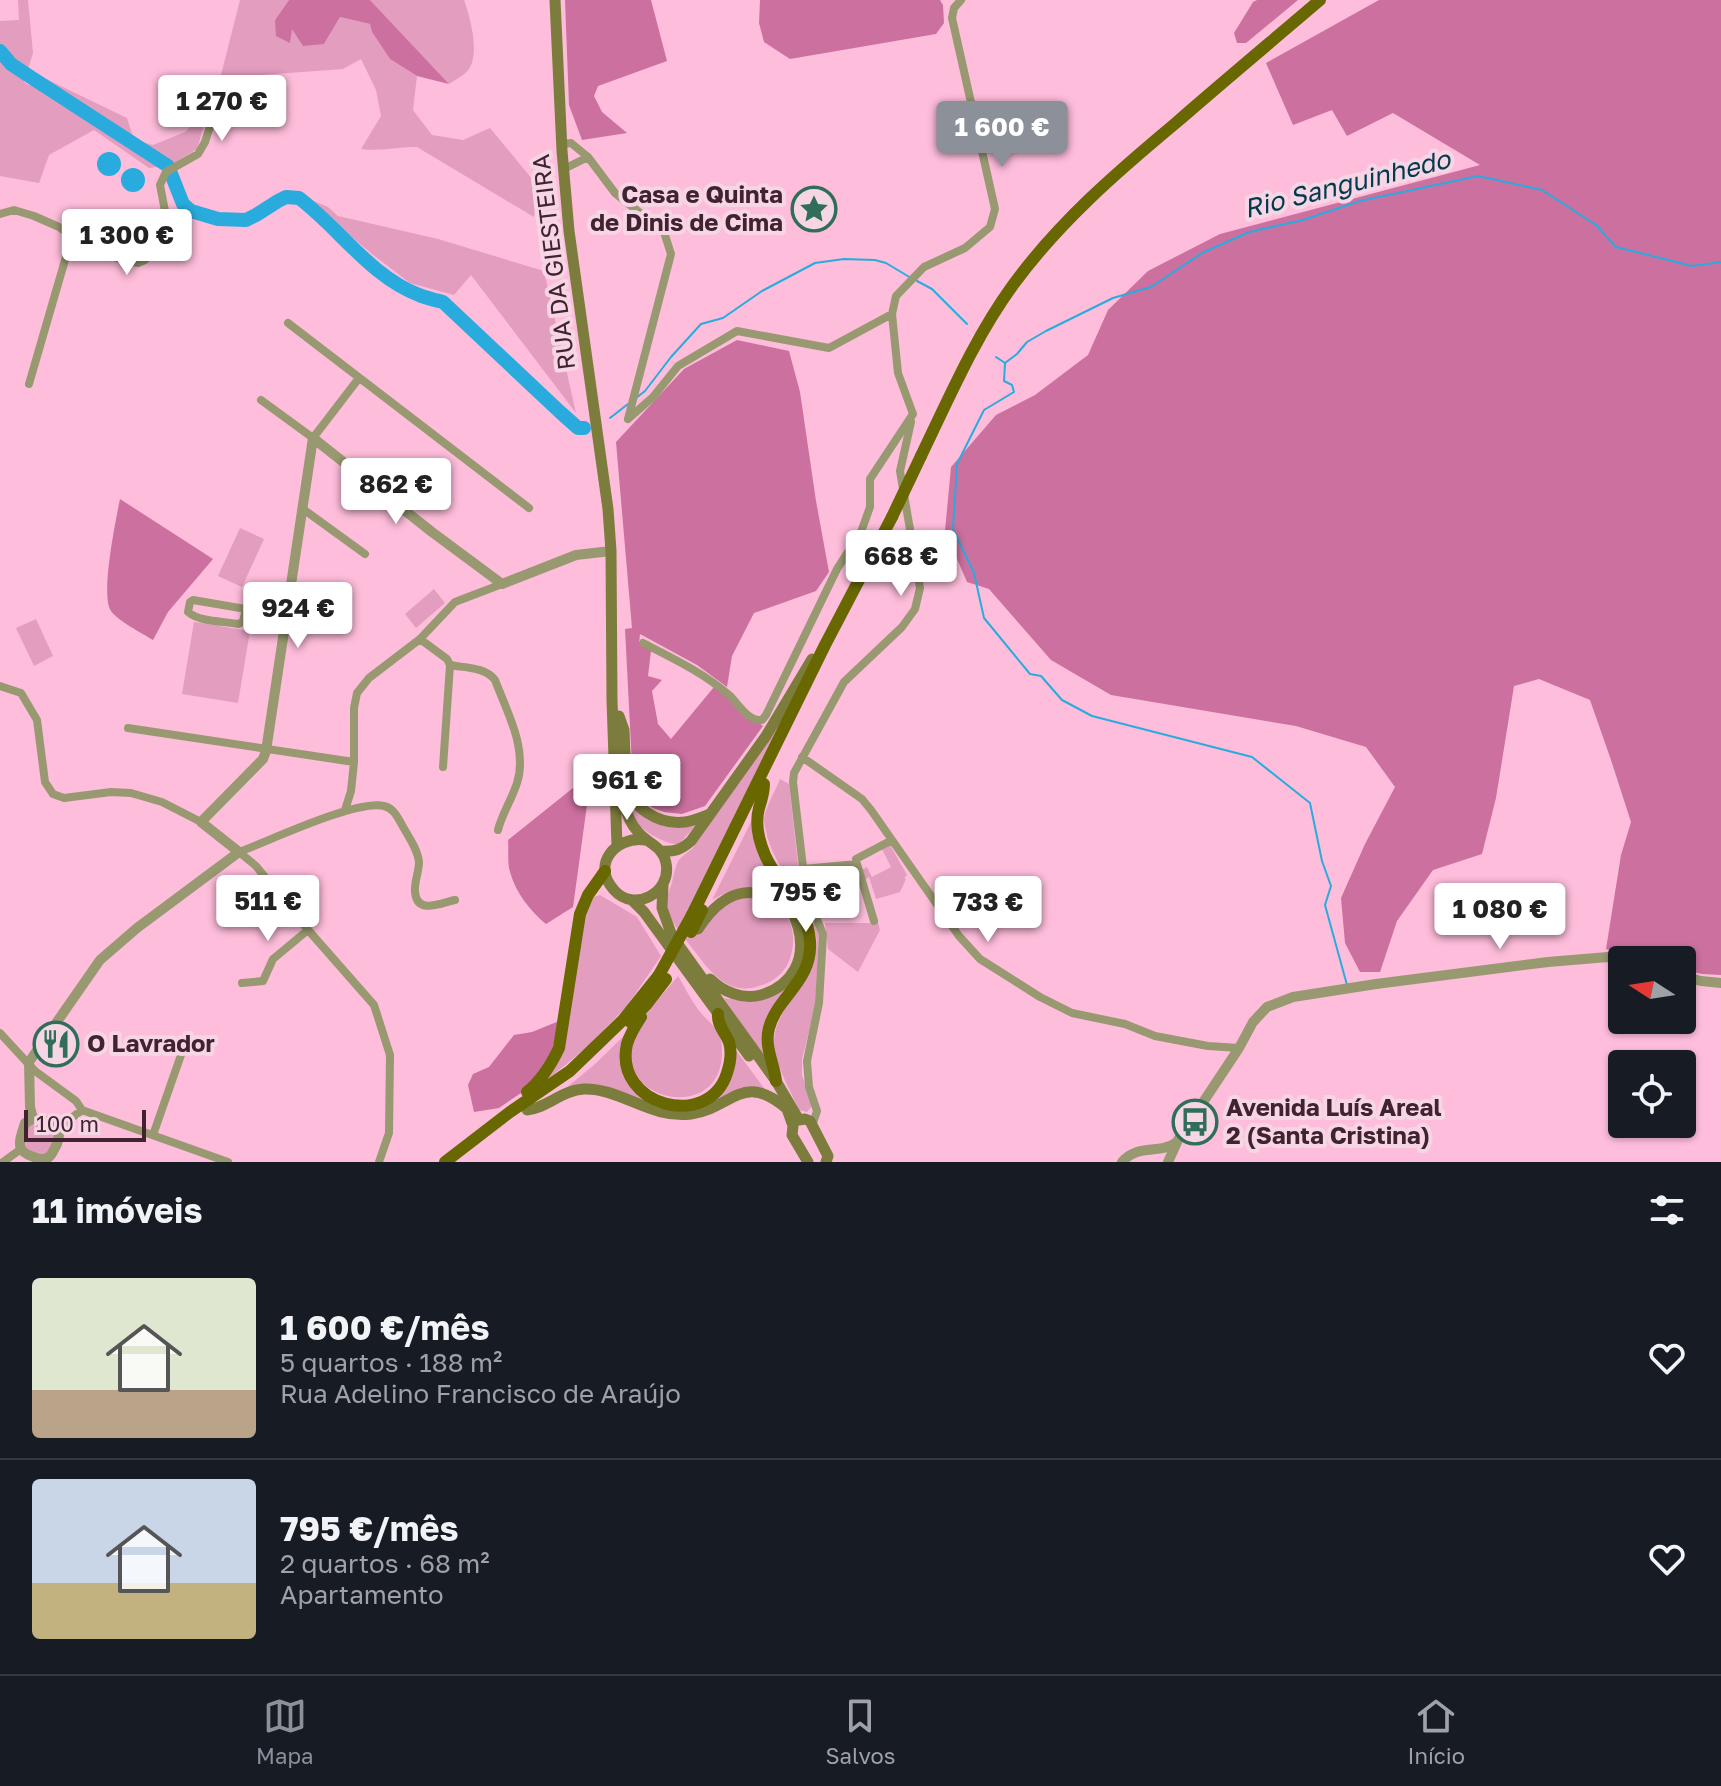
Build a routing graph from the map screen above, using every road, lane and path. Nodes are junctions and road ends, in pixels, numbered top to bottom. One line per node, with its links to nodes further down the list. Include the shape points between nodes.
1 (555, 0): 5 (main road, RUA DA GIESTEIRA)
2 (961, 0): 10 (street, via 952,18 995,209 990,227 965,248 924,267 896,296)
3 (1320, 0): 21 (main road, bridge, via 1106,182 1036,256 962,371)
4 (224, 82): 9 (street, via 198,154 169,169 160,185 165,211 156,247 145,260 123,260)
5 (562, 144): 6 (street, via 571,143); 7 (main road, RUA DA GIESTEIRA)
6 (588, 157): 7 (street); 10 (street, via 615,193 664,232 671,254 628,419 678,366 737,331 829,348)
7 (564, 169): 19 (main road, RUA DA GIESTEIRA)
8 (0, 215): 9 (street, via 14,210)
9 (72, 236): 13 (street)
10 (892, 314): 15 (street, via 898,373)
11 (288, 323): 12 (street)
12 (359, 378): 16 (street); 17 (street)
13 (29, 384)
14 (261, 400): 16 (street)
15 (913, 414): 27 (street, via 870,479 870,507 861,532 762,720 750,717 728,694 687,666); 34 (street, via 900,471 920,588 915,609 844,682)
16 (313, 438): 18 (street); 22 (street)
17 (529, 508)
18 (303, 509): 20 (street); 25 (street)
19 (611, 551): 22 (street, via 576,555); 24 (main road, RUA DA GIESTEIRA)
20 (365, 554)
21 (866, 569): 28 (main road); 37 (main road)
22 (502, 584): 26 (street, via 455,602)
23 (246, 609): 23 (street, via 193,600 188,612 238,624); 25 (street)
24 (612, 613): 31 (main road); 44 (main road)
25 (287, 616): 33 (street)
26 (420, 639): 29 (street); 35 (street, via 357,693)
27 (643, 643)
28 (825, 645): 39 (main road); 58 (main road, bridge)
29 (450, 665): 36 (street); 41 (street, via 490,673 518,742 521,766)
30 (0, 686): 40 (street, via 21,693 37,720 45,782 53,794 64,798 131,793)
31 (619, 716): 39 (main road, via 628,790 636,804 661,820 686,822); 42 (main road, via 625,809)
32 (128, 728): 33 (street)
33 (266, 751): 35 (street); 40 (street)
34 (802, 757): 43 (street, via 862,799); 48 (street, via 793,782)
35 (354, 762): 38 (street)
36 (443, 767)
37 (764, 784): 55 (main road); 68 (main road, via 758,828 765,856 803,912 811,943 800,982 770,1026 767,1042)
38 (345, 810): 46 (street); 51 (street, via 385,806 394,811 419,861 418,901 429,907)
39 (711, 814): 45 (main road, via 682,849)
40 (201, 822): 46 (street)
41 (498, 830)
42 (645, 840): 44 (main road); 45 (main road)
43 (892, 840): 47 (street); 65 (street, via 980,959 1040,997 1072,1013 1155,1036)
44 (617, 845): 49 (main road)
45 (661, 851): 50 (main road, via 667,868)
46 (239, 852): 54 (street); 67 (street, via 100,960)
47 (856, 858): 48 (street); 53 (street)
48 (803, 869): 75 (street, via 806,893 823,934 819,1003 807,1061 817,1111)
49 (605, 871): 52 (main road, via 611,887); 72 (main road, via 580,914 559,1048 538,1083)
50 (663, 885): 52 (main road, via 650,897); 57 (main road, via 666,922)
51 (455, 900)
52 (632, 900): 63 (main road)
53 (874, 921)
54 (308, 930): 60 (street, via 273,959 263,981); 86 (street, via 374,1005 390,1055 389,1133)
55 (691, 932): 57 (main road, via 720,901 740,892 761,893 779,902 795,916 800,936 794,972 775,991 755,996 717,986); 58 (main road)
56 (1608, 957): 65 (street, via 1293,997 1267,1007)
57 (691, 961): 68 (main road)
58 (662, 977): 62 (main road); 72 (main road, via 570,1071)
59 (1696, 980): 61 (street)
60 (242, 983)
61 (1721, 983)
62 (646, 1005): 63 (main road, via 631,1032 626,1063 643,1092 673,1106 703,1100 726,1076 729,1043); 71 (main road, via 575,1074)
63 (718, 1014): 69 (main road)
64 (0, 1033): 67 (street)
65 (1239, 1048): 78 (street)
66 (181, 1055): 77 (street)
67 (29, 1062): 70 (street); 73 (street)
68 (776, 1081): 74 (main road)
69 (786, 1108): 71 (main road, via 751,1091 692,1114 673,1114 585,1089); 74 (main road)
70 (82, 1110): 76 (street); 77 (street)
71 (527, 1110): 82 (main road)
72 (510, 1112): 82 (main road)
73 (33, 1119): 76 (street); 79 (street, via 25,1123)
74 (796, 1123): 75 (main road, via 805,1119); 83 (main road, via 792,1135)
75 (812, 1126): 87 (main road, via 828,1156)
76 (57, 1129): 81 (street, via 51,1156)
77 (153, 1135): 85 (street)
78 (1178, 1140): 80 (street); 89 (street)
79 (21, 1149): 81 (street); 84 (street)
80 (1147, 1150): 88 (street, via 1131,1153); 89 (street)
81 (40, 1160)
82 (448, 1160)
83 (805, 1161)
84 (3, 1162)
85 (228, 1162)
86 (379, 1162)
87 (826, 1162)
88 (1122, 1162)
89 (1167, 1162)

